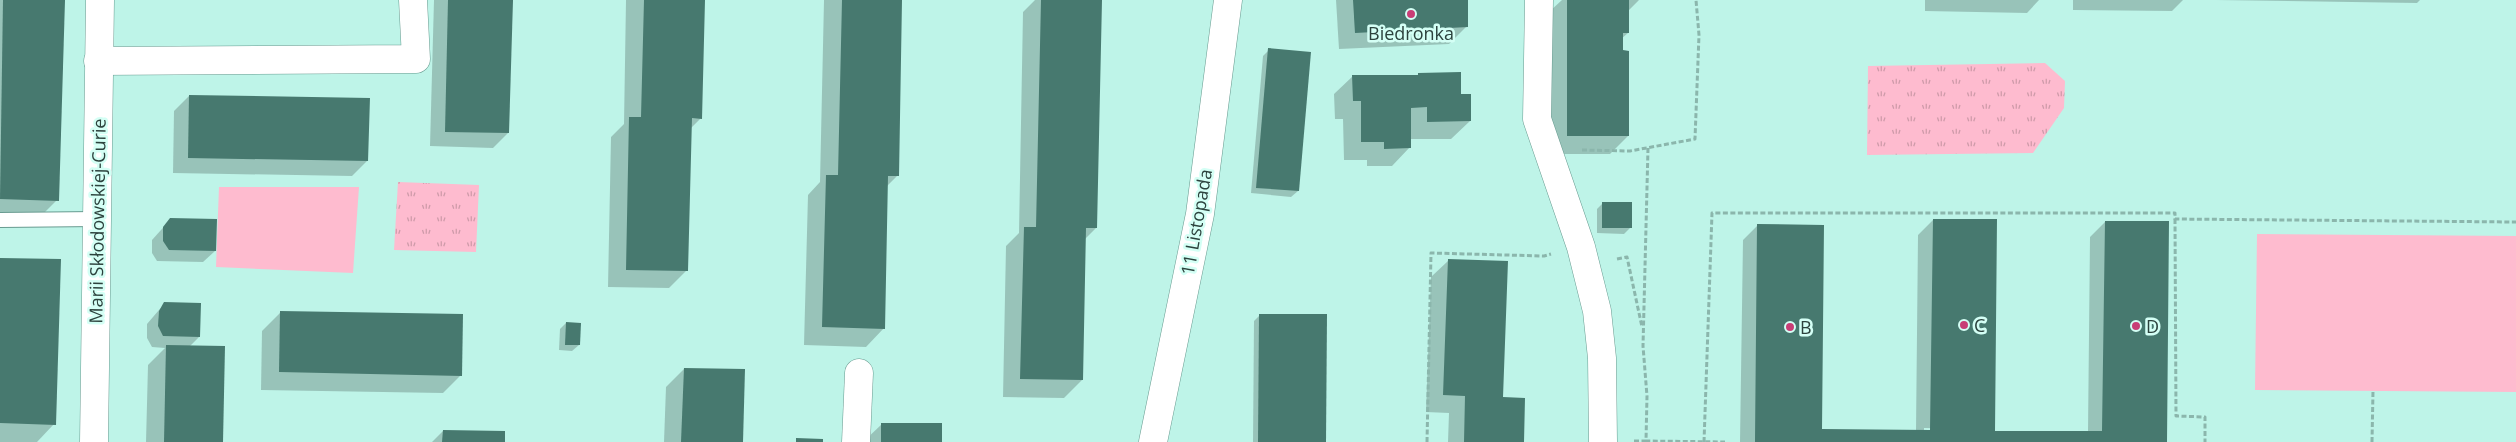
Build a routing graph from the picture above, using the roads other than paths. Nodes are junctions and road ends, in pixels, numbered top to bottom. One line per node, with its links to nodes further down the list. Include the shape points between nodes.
1 (100, 0): 5 (street, Marii Skłodowskiej-Curie)
2 (412, 0): 5 (street, via 416,59)
3 (1228, 0): 11 (street, 11 Listopada, via 1200,214)
4 (1539, 0): 12 (street, via 1537,120 1581,247 1597,311 1602,358)
5 (98, 61): 6 (street, Marii Skłodowskiej-Curie)
6 (97, 219): 7 (lane); 9 (street, Marii Skłodowskiej-Curie)
7 (0, 220)
8 (858, 373): 10 (street)
9 (94, 442)
10 (856, 442)
11 (1153, 442)
12 (1603, 442)

